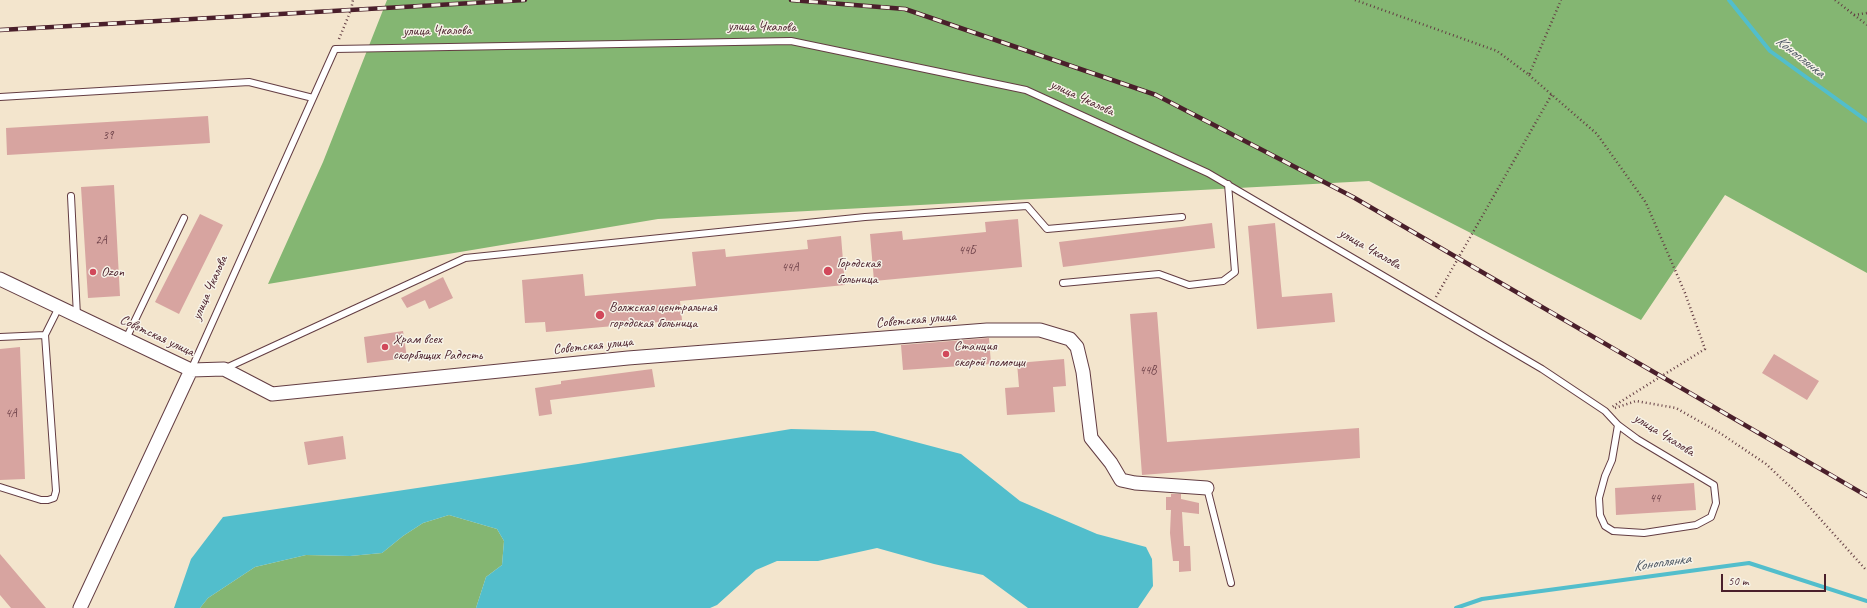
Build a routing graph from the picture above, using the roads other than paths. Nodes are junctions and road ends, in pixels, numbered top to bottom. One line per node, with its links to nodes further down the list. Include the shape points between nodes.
1 (0, 97): 2 (lane, via 249,82)
2 (313, 98): 3 (lane, улица Чкалова, via 335,49 791,41 1026,90); 15 (lane, улица Чкалова)
3 (1228, 184): 8 (lane, via 1234,272 1223,281 1189,285 1159,274); 16 (lane, улица Чкалова, via 1542,369 1605,411)
4 (72, 196): 10 (lane)
5 (1182, 217): 14 (lane, via 1047,229 1027,206 865,217 464,258)
6 (184, 218): 13 (lane)
7 (0, 279): 9 (street, Советская улица)
8 (1063, 283)
9 (59, 307): 10 (street, Советская улица); 11 (lane)
10 (77, 316): 13 (street, Советская улица)
11 (45, 335): 12 (lane); 17 (lane, via 56,491 54,498 41,500)
12 (0, 337)
13 (126, 339): 15 (street, Советская улица)
14 (224, 369): 15 (street, Советская улица); 18 (street, Советская улица, via 272,394 628,358 987,330 1040,330 1070,339 1077,347 1083,372 1091,438 1121,480)
15 (191, 370): 20 (street, улица Чкалова)
16 (1618, 425): 16 (lane, улица Чкалова, via 1637,440 1714,485 1716,503 1711,517 1696,525 1644,533 1613,531 1605,526 1600,515 1599,498 1612,460)
17 (0, 487)
18 (1207, 488): 19 (lane)
19 (1231, 583)
20 (80, 608)

